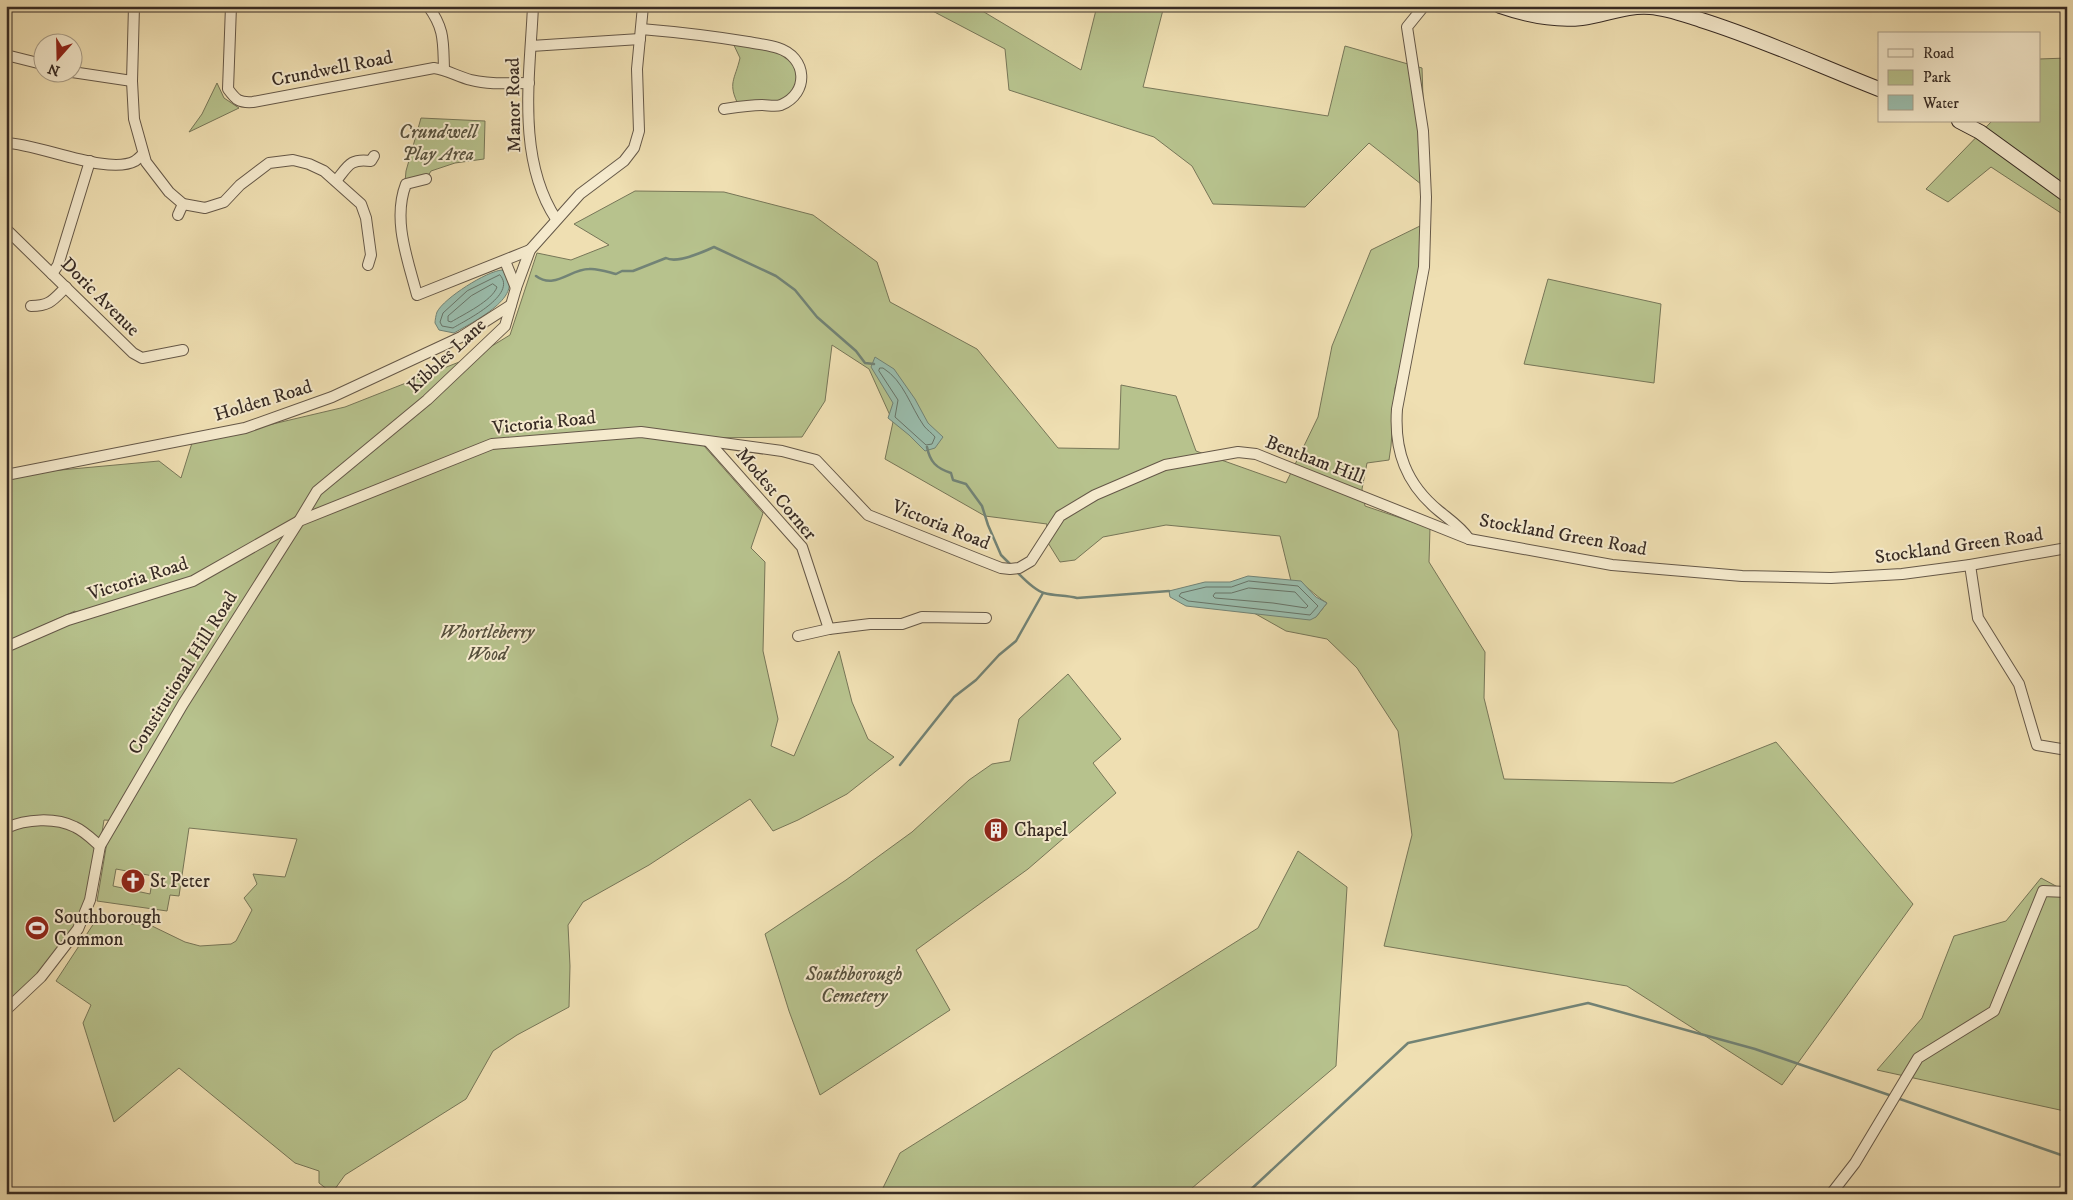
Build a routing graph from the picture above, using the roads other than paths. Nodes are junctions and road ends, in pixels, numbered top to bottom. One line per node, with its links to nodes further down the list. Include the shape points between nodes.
1 (7, 6): 9 (street)
2 (134, 6): 16 (street)
3 (231, 6): 14 (street, Crundwell Road, via 228,88 241,103 427,68)
4 (428, 6): 14 (street, via 438,20 443,39)
5 (533, 6): 11 (street, Manor Road)
6 (643, 6): 10 (street, Kibbles Lane)
7 (1424, 6): 44 (street, Stockland Green Road, via 1407,27 1423,132 1426,197 1424,267 1395,430 1400,457 1413,483)
8 (1500, 6): 18 (street, via 1535,16 1560,18 1582,18 1635,7 1669,11 1733,30)
9 (6, 11)
10 (640, 34): 11 (street, Manor Road); 19 (street, Manor Road, via 700,34 779,48 798,65 803,80 790,100 779,106); 30 (street, Kibbles Lane, via 637,69 639,131 634,148 624,161 580,194)
11 (531, 46): 17 (street, Manor Road)
12 (6, 55): 13 (street)
13 (32, 62)
14 (444, 69): 17 (street, Crundwell Road, via 481,82)
15 (82, 74): 16 (street)
16 (132, 81): 22 (street, via 134,119)
17 (530, 83): 30 (street, Manor Road, via 531,160 541,192)
18 (1878, 89)
19 (724, 109)
20 (1961, 122): 27 (street, via 1980,132)
21 (6, 143): 24 (street)
22 (144, 154): 24 (street, via 120,165); 28 (street, via 146,162 169,192)
23 (374, 156): 26 (street, via 371,161 358,159 350,164)
24 (90, 161): 35 (street, via 58,265)
25 (426, 179): 33 (street, via 406,184 399,212 417,295)
26 (336, 181): 28 (street, via 309,164 293,160 269,163 224,202 204,208); 34 (street, via 361,204 371,255)
27 (2067, 195)
28 (183, 204): 29 (street)
29 (178, 215)
30 (556, 219): 32 (street, Kibbles Lane)
31 (6, 229): 35 (street, Doric Avenue)
32 (530, 250): 33 (street); 37 (street, Kibbles Lane)
33 (505, 261): 37 (street)
34 (368, 265)
35 (52, 274): 36 (street, Doric Avenue)
36 (66, 287): 39 (street, via 50,303); 40 (street, Doric Avenue, via 142,358)
37 (516, 288): 38 (street, Kibbles Lane)
38 (511, 304): 42 (street, Holden Road, via 461,337 332,397 245,428); 43 (street, Kibbles Lane, via 505,326 427,400 317,491)
39 (31, 306)
40 (183, 350)
41 (709, 442): 43 (street, Victoria Road, via 641,432 492,444); 47 (street, Victoria Road, via 782,451 816,460 868,515); 49 (street, Modest Corner, via 802,548)
42 (6, 475)
43 (300, 521): 51 (street, Victoria Road, via 193,582 68,620); 54 (street, Constitutional Hill Road, via 182,704)
44 (1469, 539): 46 (street, Stockland Green Road, via 1612,565 1742,576 1837,578); 47 (street, Bentham Hill, via 1256,454 1238,452 1165,465 1095,495 1060,516 1036,555 1025,566)
45 (2067, 548): 46 (street, Stockland Green Road)
46 (1970, 565): 52 (street, via 1978,618 2019,684 2037,745)
47 (1001, 568)
48 (986, 618): 49 (street, via 922,617 902,624)
49 (829, 629): 50 (street)
50 (798, 636)
51 (6, 647)
52 (2067, 750)
53 (6, 828): 54 (street, via 47,820 75,827)
54 (100, 846): 56 (street, Constitutional Hill Road, via 90,900 78,929 41,977)
55 (2067, 892): 58 (street, via 2043,891 1994,1011 1918,1058 1855,1163)
56 (12, 997): 57 (street, Constitutional Hill Road)
57 (6, 1010)
58 (1831, 1194)

